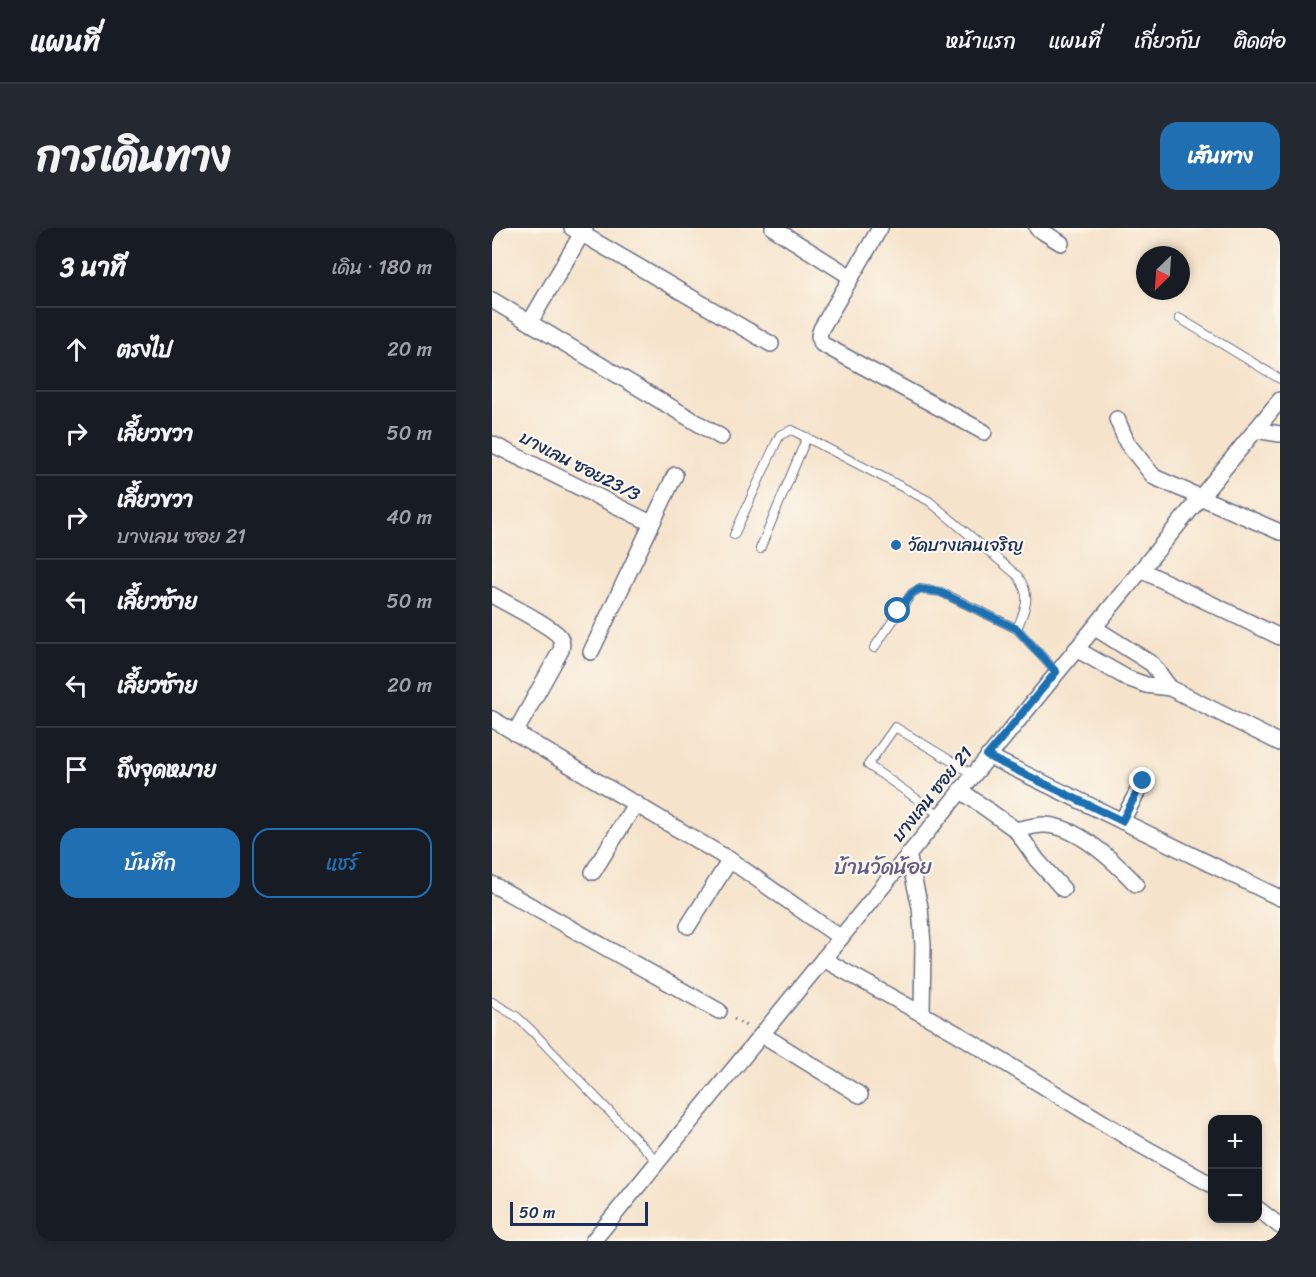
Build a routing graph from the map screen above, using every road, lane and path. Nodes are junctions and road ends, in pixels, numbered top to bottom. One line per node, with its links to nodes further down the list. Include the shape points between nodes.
1 (773, 228): 6 (street)
2 (880, 228): 6 (street)
3 (1037, 228): 5 (street)
4 (580, 230): 9 (street); 10 (street)
5 (1061, 243)
6 (851, 277): 15 (street, via 821,329 822,344)
7 (492, 300): 9 (street)
8 (1179, 318): 11 (lane)
9 (530, 322): 17 (street)
10 (771, 344)
11 (1280, 379)
12 (1280, 400): 14 (street, บางเลน ซอย 21)
13 (1117, 419): 21 (street, via 1127,442 1154,477)
14 (1255, 430): 16 (street); 21 (street, บางเลน ซอย 21)
15 (984, 432)
16 (1280, 434)
17 (721, 437)
18 (807, 437): 24 (lane, via 792,430 780,435); 25 (lane); 29 (lane, via 928,501 1018,576 1027,590 1027,600)
19 (492, 444): 22 (street, บางเลน ซอย23/3)
20 (675, 475): 22 (street)
21 (1199, 498): 23 (street); 26 (street, บางเลน ซอย 21)
22 (651, 523): 33 (street)
23 (1280, 531)
24 (734, 535)
25 (760, 549)
26 (1141, 570): 28 (street, บางเลน ซอย 21); 30 (street)
27 (492, 595): 37 (street, via 550,629 562,644)
28 (1095, 628): 32 (street, บางเลน ซอย 21); 35 (street, via 1152,664)
29 (1017, 629): 31 (lane, via 940,592 919,589 912,593); 34 (lane)
30 (1280, 637)
31 (874, 648)
32 (1076, 649): 34 (street, บางเลน ซอย 21); 35 (street, via 1126,678 1146,686)
33 (591, 652)
34 (1056, 672): 39 (street, บางเลน ซอย 21)
35 (1170, 688): 38 (street)
36 (492, 719): 37 (street)
37 (515, 733): 43 (street)
38 (1280, 743)
39 (987, 756): 40 (street, บางเลน ซอย 21); 45 (street)
40 (973, 774): 42 (street, บางเลน ซอย 21); 44 (lane, via 895,727 868,765)
41 (1143, 781): 45 (street)
42 (960, 790): 44 (street, บางเลน ซอย 21); 46 (street)
43 (636, 803): 48 (street); 49 (street)
44 (940, 815): 47 (street, บางเลน ซอย 21)
45 (1122, 821): 53 (street)
46 (1016, 830): 51 (street, via 1045,825 1059,829 1109,856); 52 (street)
47 (908, 854): 55 (street, บางเลน ซอย 21); 59 (street, via 920,907)
48 (730, 860): 54 (street); 55 (street)
49 (593, 872)
50 (492, 884): 58 (street)
51 (1136, 884)
52 (1063, 889)
53 (1280, 898)
54 (688, 926)
55 (841, 938): 56 (street, บางเลน ซอย 21)
56 (823, 959): 59 (street); 60 (street, บางเลน ซอย 21)
57 (492, 1002): 62 (lane, via 532,1031)
58 (719, 1011): 60 (path)
59 (921, 1013): 63 (street)
60 (763, 1035): 61 (street); 62 (street, บางเลน ซอย 21)
61 (860, 1095)
62 (659, 1163): 66 (street, บางเลน ซอย 21)
63 (1208, 1183)
64 (1262, 1213): 65 (street)
65 (1280, 1226)
66 (593, 1241)

